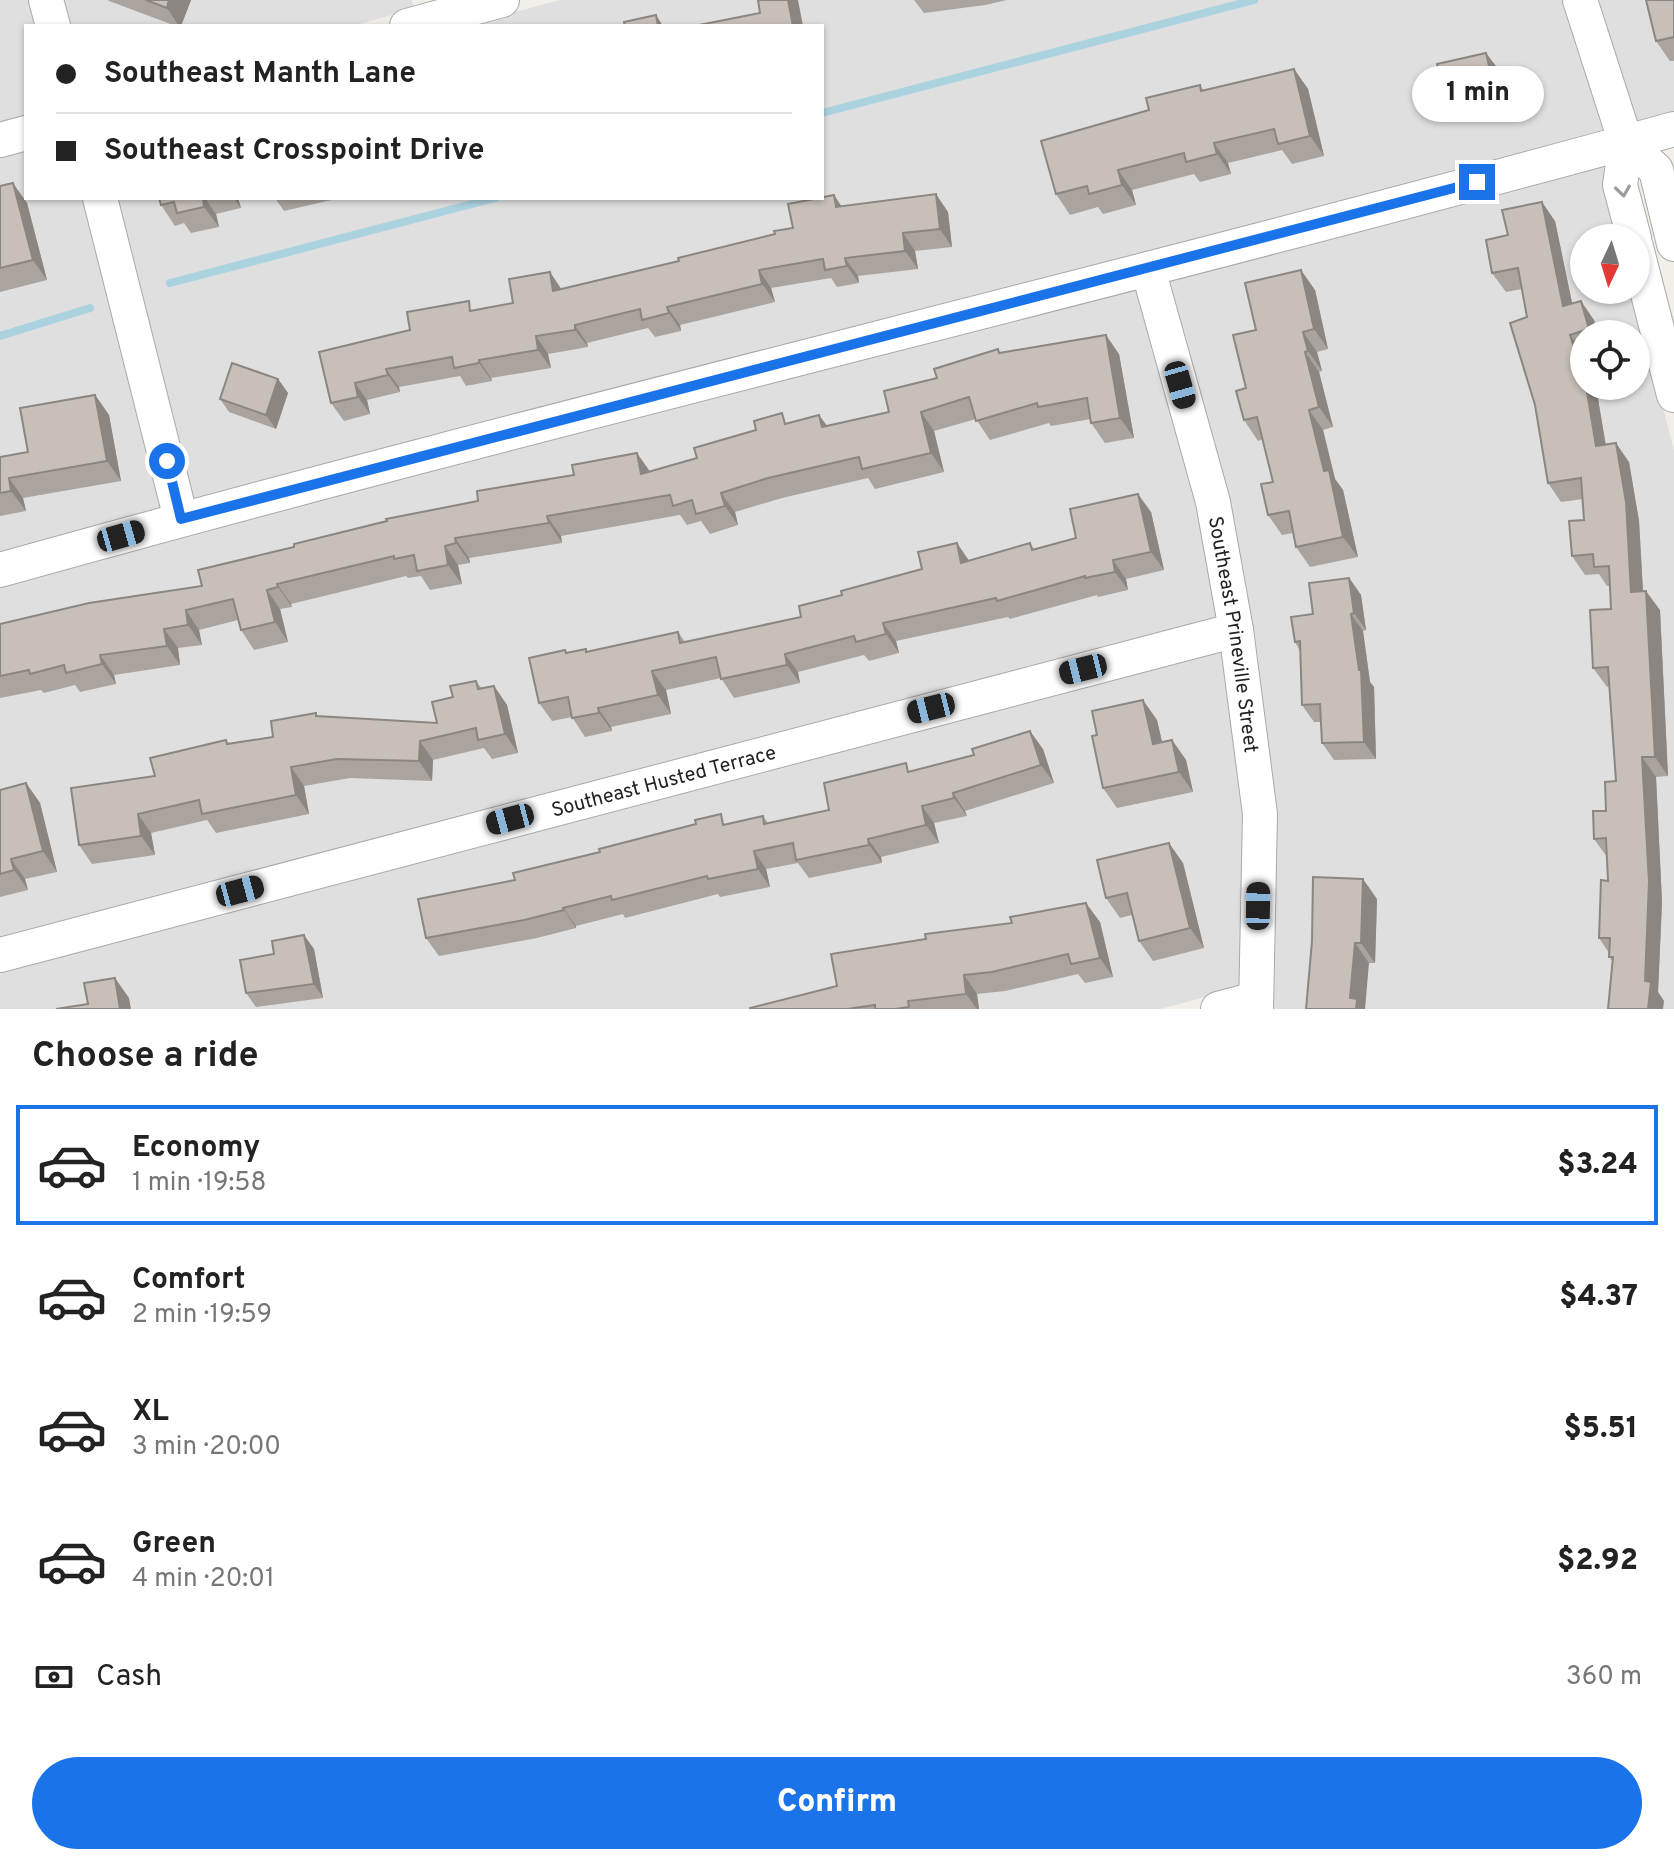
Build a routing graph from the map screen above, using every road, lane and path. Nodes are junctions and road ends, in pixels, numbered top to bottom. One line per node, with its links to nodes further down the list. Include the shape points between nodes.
1 (46, 0): 5 (street)
2 (502, 0): 4 (street)
3 (1580, 0): 9 (street)
4 (421, 15)
5 (52, 24)
6 (1674, 129): 9 (street)
7 (24, 134): 8 (street)
8 (0, 140)
9 (1626, 143): 11 (street, one-way to 11, via 1620,185); 12 (street, via 1656,170); 13 (street)
10 (101, 200): 16 (street)
11 (1630, 224)
12 (1674, 244)
13 (1148, 269): 16 (street); 18 (street, Southeast Prineville Street, via 1213,502)
14 (1650, 302): 15 (street)
15 (1674, 395)
16 (181, 519): 17 (street)
17 (0, 570)
18 (1236, 630): 19 (street, Southeast Husted Terrace); 20 (street, Southeast Prineville Street, via 1260,814)
19 (0, 955)
20 (1256, 1004): 21 (street)
21 (1218, 1009)

